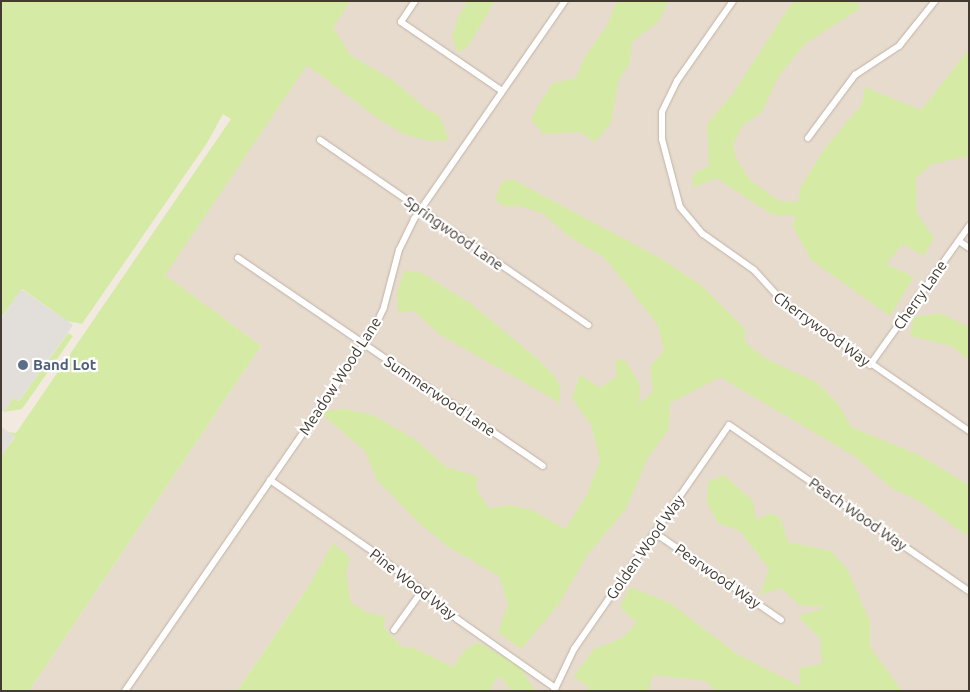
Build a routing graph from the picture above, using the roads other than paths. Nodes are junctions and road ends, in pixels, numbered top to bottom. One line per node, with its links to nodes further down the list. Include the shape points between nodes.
1 (415, 1): 5 (street, via 401,22)
2 (565, 1): 5 (street, Meadow Wood Lane)
3 (733, 1): 15 (street, Cherrywood Way, via 677,81 662,112 662,139 678,201 694,226 754,270 780,301)
4 (933, 2): 6 (street, via 899,46 855,75)
5 (502, 91): 8 (street, Meadow Wood Lane)
6 (808, 138)
7 (320, 140): 8 (street, Springwood Lane)
8 (420, 209): 13 (street, Springwood Lane); 14 (street, Meadow Wood Lane, via 399,250 384,308)
9 (969, 226): 10 (street, Cherry Lane)
10 (959, 241): 11 (street); 15 (street, Cherry Lane)
11 (969, 248)
12 (238, 258): 14 (street, Summerwood Lane)
13 (588, 325)
14 (364, 344): 18 (street, Summerwood Lane); 19 (street, Meadow Wood Lane)
15 (870, 364): 16 (street, Cherrywood Way)
16 (969, 431)
17 (747, 438): 20 (street, Golden Wood Way, via 729,425); 22 (street, Peach Wood Way)
18 (543, 466)
19 (270, 480): 21 (street, Pine Wood Way, via 375,553); 26 (street, Meadow Wood Lane)
20 (655, 533): 23 (street, Pearwood Way); 25 (street, Golden Wood Way, via 574,649)
21 (422, 591): 24 (street); 25 (street, Pine Wood Way)
22 (969, 591)
23 (781, 620)
24 (394, 630)
25 (555, 689)
26 (125, 691)

